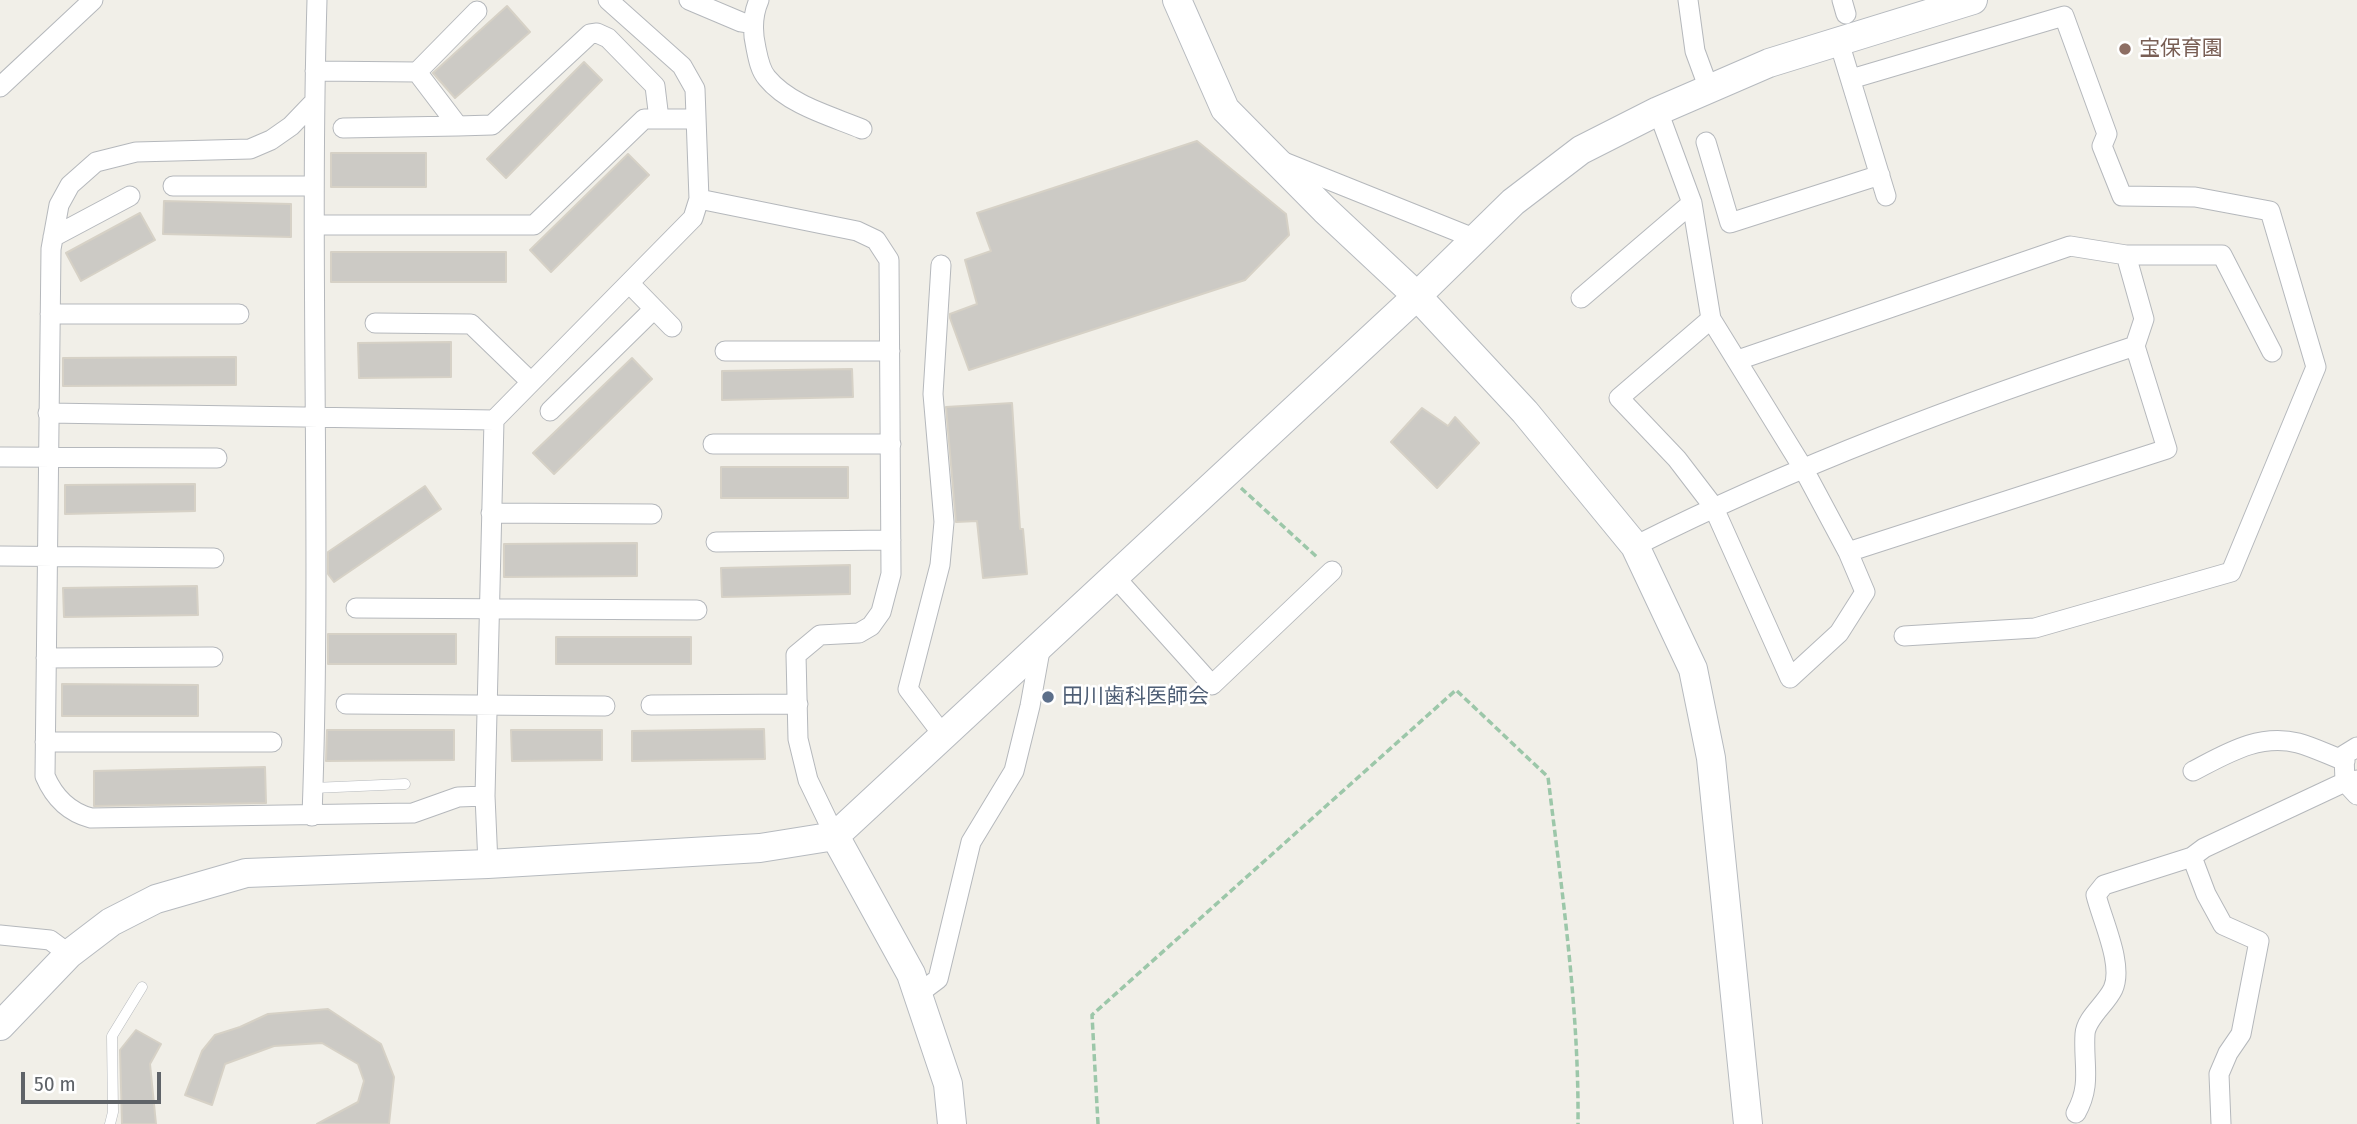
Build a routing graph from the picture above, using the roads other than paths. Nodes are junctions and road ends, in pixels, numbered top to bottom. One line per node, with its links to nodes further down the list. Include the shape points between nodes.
1 (93, 0): 15 (street)
2 (317, 0): 12 (street)
3 (608, 0): 20 (street, via 682,66 695,89)
4 (689, 0): 10 (street)
5 (759, 0): 10 (street)
6 (1177, 0): 25 (street, via 1225,109)
7 (1688, 0): 16 (street, via 1695,51)
8 (1973, 0): 11 (street)
9 (477, 11): 13 (street)
10 (753, 24): 23 (street, via 758,59 765,76 779,90)
11 (1839, 41): 14 (street); 16 (street, via 1769,63)
12 (315, 71): 13 (street); 17 (street)
13 (417, 72): 21 (street)
14 (1851, 79): 26 (street); 78 (street, via 2064,16 2107,134 2102,146 2122,196 2195,197 2270,211 2316,367 2231,572 2035,628)
15 (0, 87)
16 (1709, 89): 18 (street)
17 (314, 102): 28 (street); 34 (street, via 291,126 250,149 136,152 96,162 70,185 59,205)
18 (1658, 111): 32 (street); 35 (street, via 1581,150 1514,202)
19 (659, 119): 20 (street); 21 (street, via 656,86 608,38 597,33 590,34 492,125); 33 (street, via 644,119 534,225)
20 (696, 120): 31 (street)
21 (458, 126): 22 (street)
22 (343, 128)
23 (862, 129)
24 (1706, 142): 26 (street, via 1730,223)
25 (1273, 158): 35 (street); 39 (street)
26 (1880, 175): 30 (street)
27 (173, 186): 28 (street)
28 (314, 186): 33 (street)
29 (130, 196): 34 (street)
30 (1886, 196)
31 (699, 199): 38 (street, via 693,218); 49 (street, via 857,232 876,240 889,260)
32 (1692, 203): 40 (street); 44 (street)
33 (315, 225): 55 (street)
34 (53, 237): 42 (street)
35 (1476, 239): 39 (street)
36 (2126, 255): 47 (street, via 2144,319); 50 (street, via 2222,255); 51 (street, via 2070,246)
37 (941, 265): 87 (street, via 933,394 944,522 940,565 908,689)
38 (629, 283): 41 (street); 52 (street)
39 (1417, 296): 68 (street, via 1529,415); 74 (street)
40 (1581, 298)
41 (654, 309): 46 (street); 53 (street)
42 (50, 314): 43 (street); 54 (street)
43 (239, 314)
44 (1711, 319): 51 (street); 63 (street, via 1619,398 1677,458)
45 (375, 323): 52 (street, via 471,324)
46 (672, 327)
47 (2135, 346): 62 (street, via 2013,386); 69 (street, via 2167,449)
48 (724, 351): 49 (street)
49 (890, 351): 58 (street)
50 (2272, 352)
51 (1738, 360): 62 (street)
52 (531, 382): 56 (street)
53 (550, 411)
54 (48, 413): 55 (street); 60 (street)
55 (316, 418): 56 (street); 94 (street)
56 (494, 420): 64 (street)
57 (713, 444): 58 (street)
58 (891, 444): 66 (street)
59 (0, 457): 60 (street)
60 (47, 457): 61 (street); 71 (street)
61 (217, 458)
62 (1803, 468): 63 (street); 69 (street)
63 (1713, 506): 68 (street); 69 (street, via 1790,678 1839,633 1865,593)
64 (491, 513): 65 (street); 76 (street)
65 (652, 514)
66 (891, 540): 67 (street); 83 (street, via 891,574 881,612 859,633 820,635 796,655)
67 (716, 542)
68 (1635, 546): 108 (street, via 1693,670 1712,758)
69 (1848, 552)
70 (0, 556): 71 (street)
71 (46, 556): 72 (street); 81 (street)
72 (214, 558)
73 (1332, 571): 74 (street, via 1212,685)
74 (1114, 576): 79 (street)
75 (356, 608): 76 (street)
76 (489, 608): 77 (street); 84 (street)
77 (697, 610)
78 (1904, 636)
79 (1041, 644): 87 (street); 103 (street, via 1014,771 971,842 938,979)
80 (213, 656): 81 (street)
81 (46, 658): 88 (street)
82 (346, 704): 84 (street)
83 (797, 704): 85 (street); 97 (street, via 798,739 808,780)
84 (487, 705): 86 (street); 95 (street)
85 (651, 705)
86 (605, 706)
87 (943, 735): 97 (street)
88 (45, 742): 89 (street); 96 (street, via 45,776 52,794 76,814 91,818)
89 (271, 742)
90 (2351, 754): 91 (street, via 2297,743 2245,744); 93 (street)
91 (2193, 771)
92 (405, 784): 94 (lane)
93 (2353, 786): 98 (street)
94 (313, 788): 96 (street)
95 (485, 796): 96 (street, via 458,797 412,813); 99 (street)
96 (312, 816)
97 (835, 836): 99 (street, via 760,848); 103 (street)
98 (2192, 857): 105 (street, via 2104,885 2096,895 2117,976 2085,1031 2087,1085); 109 (street, via 2224,925 2259,941 2241,1034 2219,1074)
99 (488, 864): 101 (street, via 246,873 156,899 111,922)
100 (0, 935): 101 (street, via 50,940)
101 (69, 954): 104 (street)
102 (142, 988): 106 (lane, via 112,1036)
103 (918, 994): 107 (street, via 948,1084)
104 (0, 1026)
105 (2076, 1113)
106 (110, 1124)
107 (952, 1124)
108 (1748, 1124)
109 (2221, 1124)

